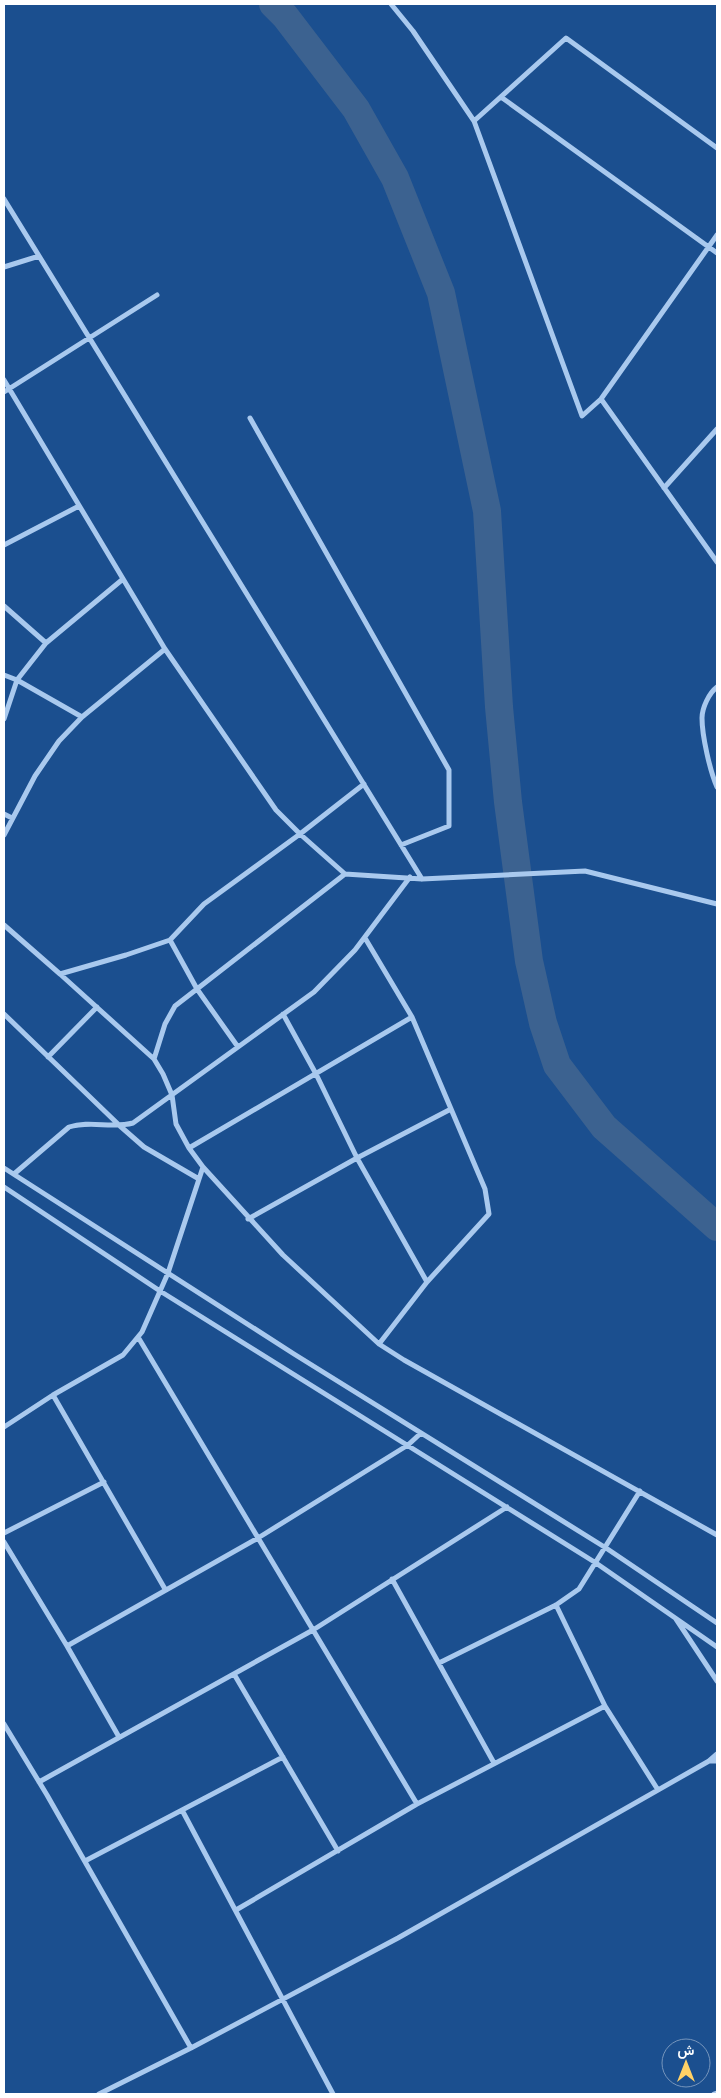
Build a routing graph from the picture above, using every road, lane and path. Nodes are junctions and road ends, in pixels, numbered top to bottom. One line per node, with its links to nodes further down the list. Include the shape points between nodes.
1 (391, 4): 3 (street)
2 (501, 97): 3 (street); 4 (street, via 566,38); 7 (street)
3 (474, 121): 16 (street, via 582,416)
4 (717, 148)
5 (4, 199): 9 (street)
6 (717, 235): 7 (street)
7 (709, 247): 8 (street); 16 (street)
8 (717, 253)
9 (39, 256): 10 (street); 12 (street)
10 (4, 268)
11 (157, 295): 12 (street)
12 (89, 338): 14 (street); 32 (street)
13 (4, 380): 14 (street)
14 (10, 390): 15 (street); 20 (street)
15 (4, 392)
16 (601, 399): 19 (street)
17 (250, 418): 38 (street, via 449,770 449,826)
18 (717, 429): 19 (street)
19 (664, 488): 22 (street)
20 (79, 506): 21 (street); 23 (street)
21 (4, 545)
22 (717, 562)
23 (123, 579): 25 (street); 26 (street)
24 (4, 606): 25 (street)
25 (46, 643): 28 (street)
26 (165, 649): 30 (street); 36 (street, via 276,810)
27 (4, 675): 28 (street)
28 (16, 680): 30 (street); 31 (street)
29 (717, 687): 33 (street, via 711,692 702,716 711,774)
30 (82, 717): 35 (street, via 59,741)
31 (4, 718)
32 (364, 784): 36 (street); 38 (street)
33 (717, 787)
34 (4, 814): 35 (street)
35 (12, 818): 37 (street)
36 (300, 834): 39 (street); 45 (street, via 204,904)
37 (4, 835)
38 (401, 844): 41 (street)
39 (345, 874): 40 (street); 47 (street)
40 (410, 877): 41 (street); 44 (street)
41 (422, 879): 42 (street, via 585,871)
42 (717, 904)
43 (4, 926): 46 (street)
44 (365, 938): 50 (street, via 314,992); 51 (street)
45 (170, 940): 46 (street); 47 (street)
46 (60, 974): 48 (street)
47 (197, 989): 52 (street); 54 (street, via 175,1006 165,1024)
48 (97, 1007): 53 (street); 54 (street)
49 (4, 1014): 53 (street)
50 (283, 1014): 52 (street); 55 (street)
51 (412, 1017): 55 (street); 57 (street)
52 (238, 1047): 56 (street)
53 (48, 1057): 58 (street)
54 (154, 1060): 56 (street)
55 (316, 1074): 59 (street); 60 (street)
56 (172, 1095): 58 (street, via 133,1122); 59 (street, via 176,1124)
57 (451, 1109): 60 (street); 68 (street, via 485,1189 489,1214)
58 (120, 1126): 63 (street, via 80,1124 69,1127); 64 (street, via 144,1147)
59 (189, 1148): 61 (street)
60 (357, 1158): 66 (street); 68 (street)
61 (203, 1167): 64 (street); 66 (street)
62 (4, 1168): 63 (street)
63 (14, 1174): 67 (street)
64 (199, 1180): 67 (street)
65 (4, 1187): 69 (street)
66 (248, 1219): 71 (street)
67 (168, 1273): 69 (street); 74 (street)
68 (427, 1282): 71 (street)
69 (160, 1290): 70 (street); 75 (street)
70 (138, 1337): 72 (street, via 122,1355); 81 (street)
71 (379, 1344): 77 (street)
72 (53, 1395): 73 (street); 76 (street)
73 (4, 1427)
74 (421, 1433): 75 (street); 83 (street)
75 (408, 1445): 78 (street); 81 (street)
76 (104, 1482): 79 (street); 86 (street)
77 (640, 1491): 80 (street); 83 (street)
78 (507, 1507): 84 (street); 85 (street)
79 (4, 1534)
80 (717, 1535)
81 (258, 1538): 86 (street); 90 (street)
82 (4, 1542): 91 (street)
83 (606, 1548): 84 (street); 89 (street)
84 (596, 1563): 87 (street, via 579,1589); 88 (street)
85 (392, 1578): 90 (street); 93 (street)
86 (165, 1589): 91 (street)
87 (556, 1606): 93 (street); 96 (street)
88 (674, 1617): 92 (street); 95 (street)
89 (717, 1623)
90 (313, 1630): 94 (street); 106 (street)
91 (68, 1646): 98 (street)
92 (717, 1647)
93 (439, 1663): 103 (street)
94 (234, 1674): 98 (street); 100 (street)
95 (717, 1681)
96 (605, 1706): 103 (street); 105 (street)
97 (4, 1724): 104 (street)
98 (119, 1737): 104 (street)
99 (717, 1754): 101 (street)
100 (283, 1757): 107 (street); 108 (street)
101 (708, 1761): 102 (street); 105 (street)
102 (717, 1761)
103 (494, 1764): 106 (street)
104 (39, 1782): 109 (street)
105 (658, 1790): 111 (street)
106 (417, 1804): 108 (street)
107 (182, 1810): 109 (street); 110 (street)
108 (338, 1851): 110 (street)
109 (85, 1862): 112 (street)
110 (236, 1910): 111 (street)
111 (282, 2000): 112 (street); 114 (street)
112 (191, 2048): 113 (street)
113 (99, 2094)
114 (333, 2094)

